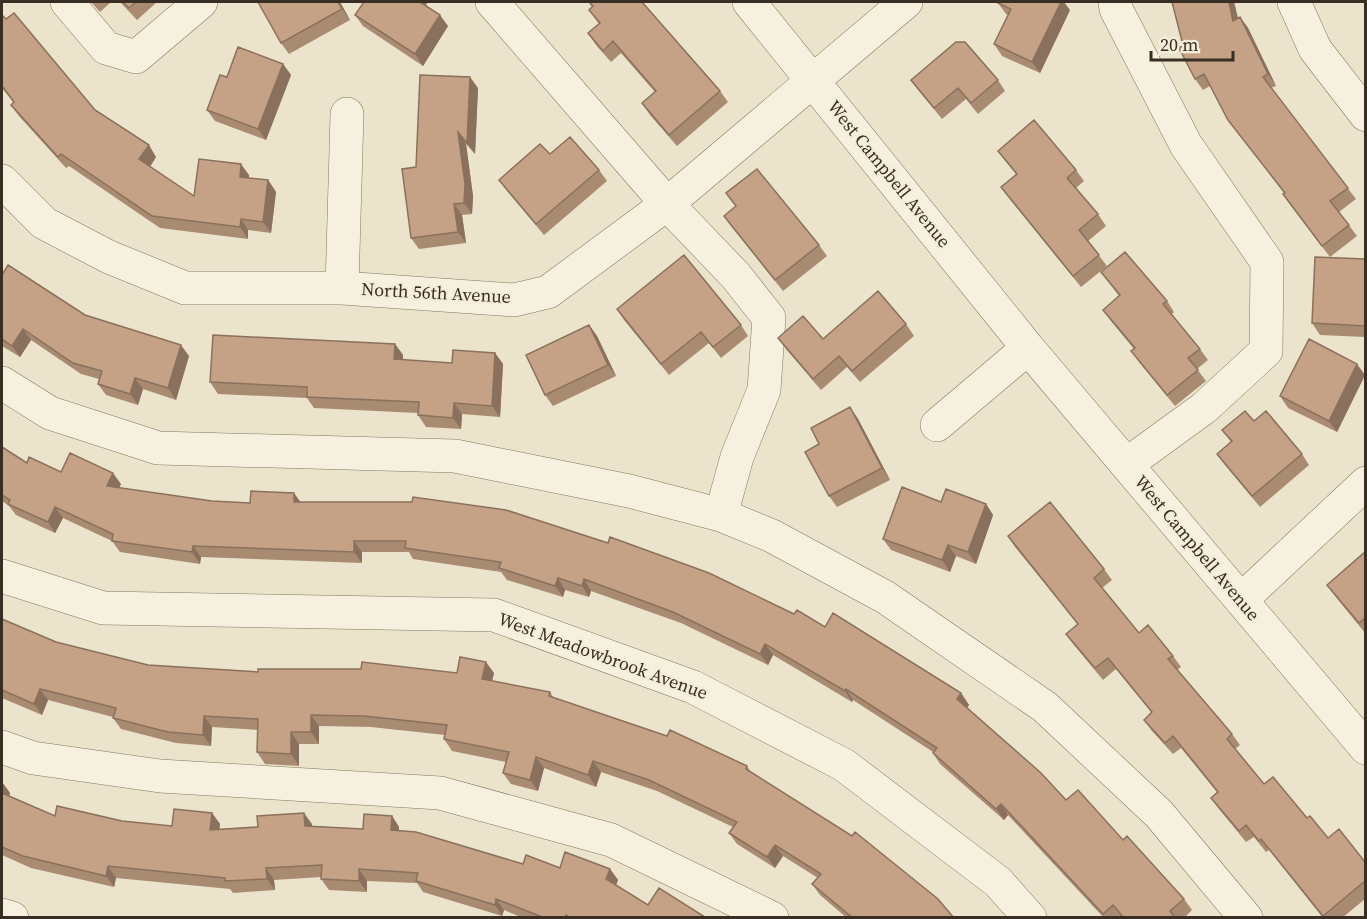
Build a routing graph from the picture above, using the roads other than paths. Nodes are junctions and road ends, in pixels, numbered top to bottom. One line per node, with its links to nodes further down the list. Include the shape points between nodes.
1 (67, 2): 2 (street, via 106,48 136,57)
2 (201, 2)
3 (492, 2): 12 (street)
4 (749, 2): 8 (street, West Campbell Avenue)
5 (906, 2): 8 (street, North 56th Avenue)
6 (1114, 2): 17 (street, via 1186,145 1267,262 1266,351 1204,408)
7 (1294, 2): 10 (street, via 1315,49)
8 (814, 81): 12 (street, North 56th Avenue); 14 (street, West Campbell Avenue)
9 (347, 114): 13 (street)
10 (1365, 115)
11 (2, 181): 13 (street, North 56th Avenue, via 44,222 109,256 186,288)
12 (667, 204): 13 (street, North 56th Avenue, via 548,292 514,300); 19 (street, via 736,276 769,318 764,390 737,457)
13 (342, 288)
14 (1028, 348): 16 (street); 17 (street, West Campbell Avenue)
15 (2, 383): 19 (street, via 50,413 158,447 455,456 629,491)
16 (937, 425)
17 (1127, 464): 21 (street, West Campbell Avenue)
18 (1365, 483): 21 (street)
19 (721, 515): 28 (street, via 772,536 885,597 1045,707 1159,814)
20 (2, 576): 27 (street, West Meadowbrook Avenue, via 103,608 494,615 693,687 844,765 998,882)
21 (1241, 600): 22 (street, West Campbell Avenue)
22 (1365, 745)
23 (2, 747): 26 (street, via 33,758 160,776 440,793 611,840)
24 (2, 915): 25 (street)
25 (12, 918)
26 (772, 918)
27 (1030, 918)
28 (1246, 918)

